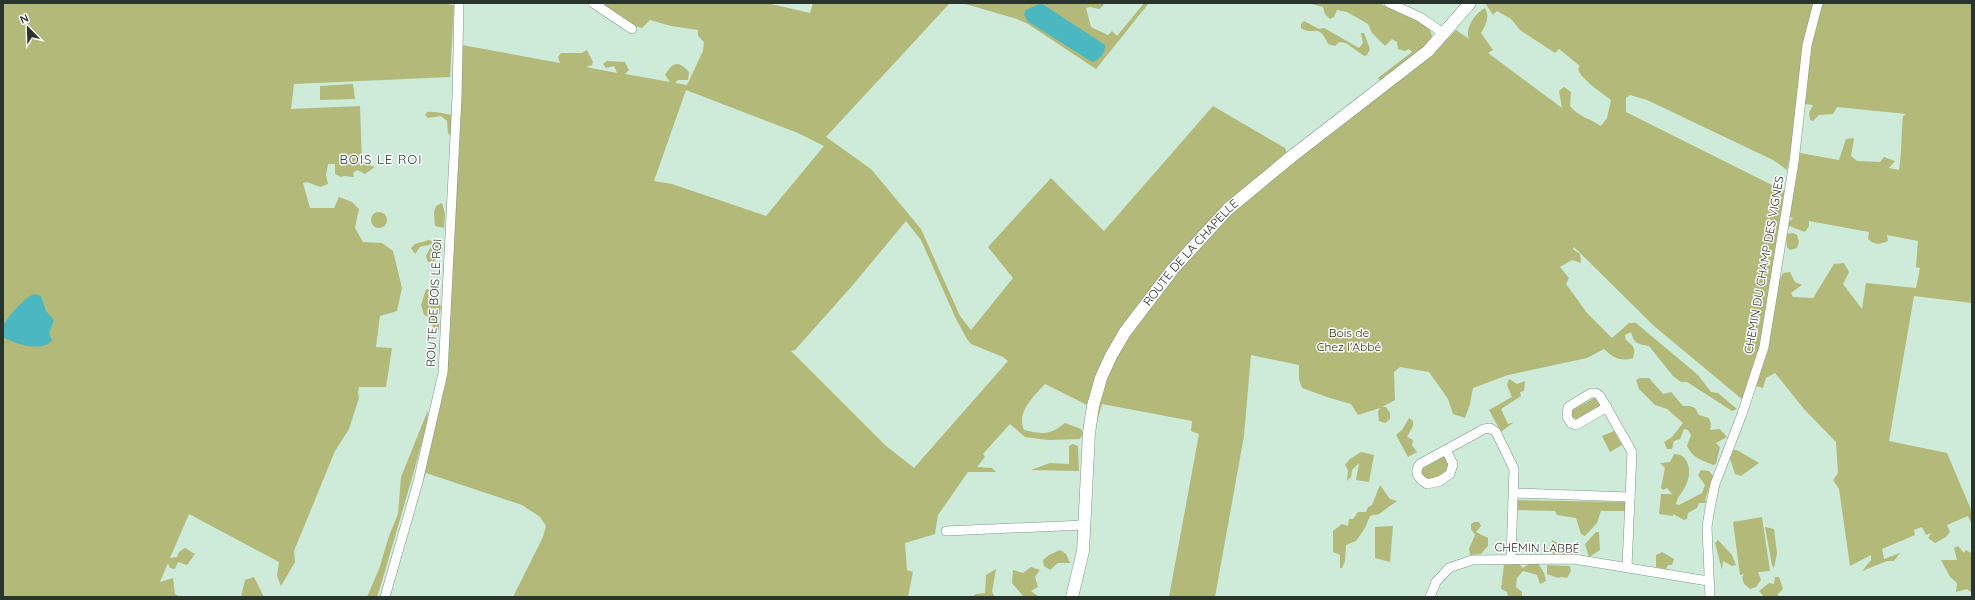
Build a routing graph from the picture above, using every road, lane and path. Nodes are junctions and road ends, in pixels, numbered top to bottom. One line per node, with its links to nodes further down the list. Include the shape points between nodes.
1 (459, 3): 17 (street, ROUTE DE BOIS LE ROI, via 457,97 443,373 418,482)
2 (593, 3): 6 (street)
3 (1389, 3): 7 (street, via 1420,17)
4 (1470, 3): 7 (main road, ROUTE DE LA CHAPELLE)
5 (1818, 3): 16 (street, CHEMIN DU CHAMP DES VIGNES, via 1807,45 1794,162 1764,347 1714,490 1707,527)
6 (632, 29)
7 (1443, 33): 12 (main road, ROUTE DE LA CHAPELLE, via 1428,51 1228,209 1173,270 1125,332 1101,378 1094,406 1089,433)
8 (1607, 407): 11 (street, via 1632,452)
9 (1446, 450): 10 (street, via 1490,428 1496,432 1514,469)
10 (1514, 493): 11 (street); 14 (street)
11 (1630, 497): 15 (street)
12 (1084, 525): 13 (street); 18 (main road, ROUTE DE LA CHAPELLE, via 1083,551)
13 (946, 531)
14 (1511, 558): 15 (street, CHEMIN LABBÉ, via 1574,559); 19 (street, CHEMIN LABBÉ, via 1472,560 1454,566 1442,575)
15 (1627, 568): 16 (street, CHEMIN LABBÉ)
16 (1708, 581): 20 (street, CHEMIN DU CHAMP DES VIGNES)
17 (385, 597)
18 (1072, 597)
19 (1430, 597)
20 (1710, 597)

